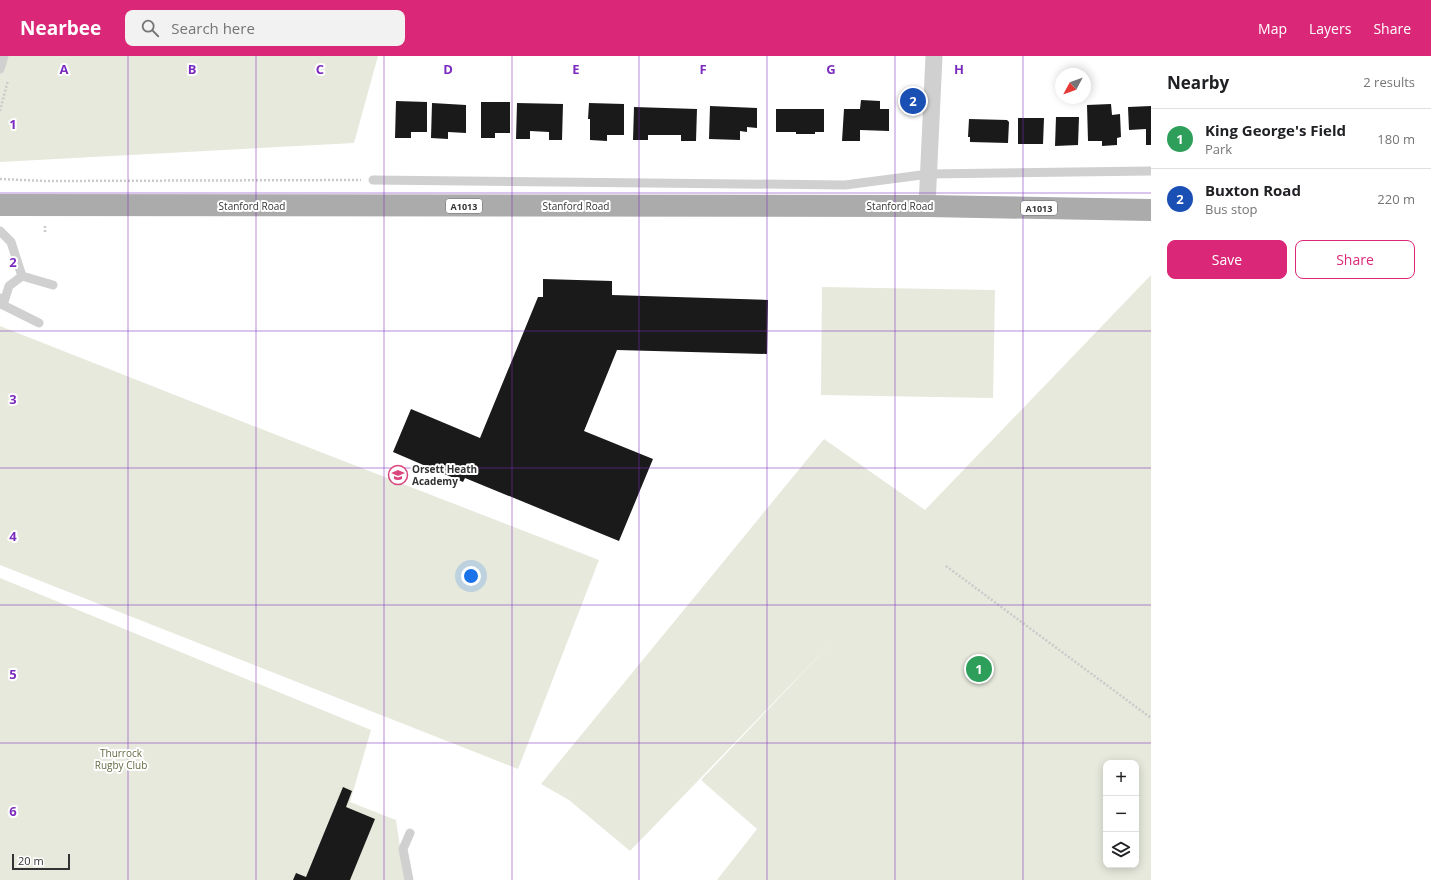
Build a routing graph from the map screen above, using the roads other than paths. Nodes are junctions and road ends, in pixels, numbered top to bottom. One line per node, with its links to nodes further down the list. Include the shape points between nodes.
1 (4, 56): 3 (lane)
2 (934, 56): 5 (street)
3 (0, 69)
4 (1151, 171): 5 (lane)
5 (929, 174): 6 (lane, via 845,185); 8 (street)
6 (373, 180)
7 (0, 205): 8 (main road, Stanford Road / A1013)
8 (927, 206): 9 (main road, Stanford Road / A1013)
9 (1151, 210)
10 (0, 231): 11 (lane, via 11,242)
11 (22, 276): 12 (lane); 13 (lane, via 9,286)
12 (53, 285)
13 (2, 302): 14 (lane)
14 (39, 322)
15 (410, 833): 16 (lane, via 403,849)
16 (409, 880)

